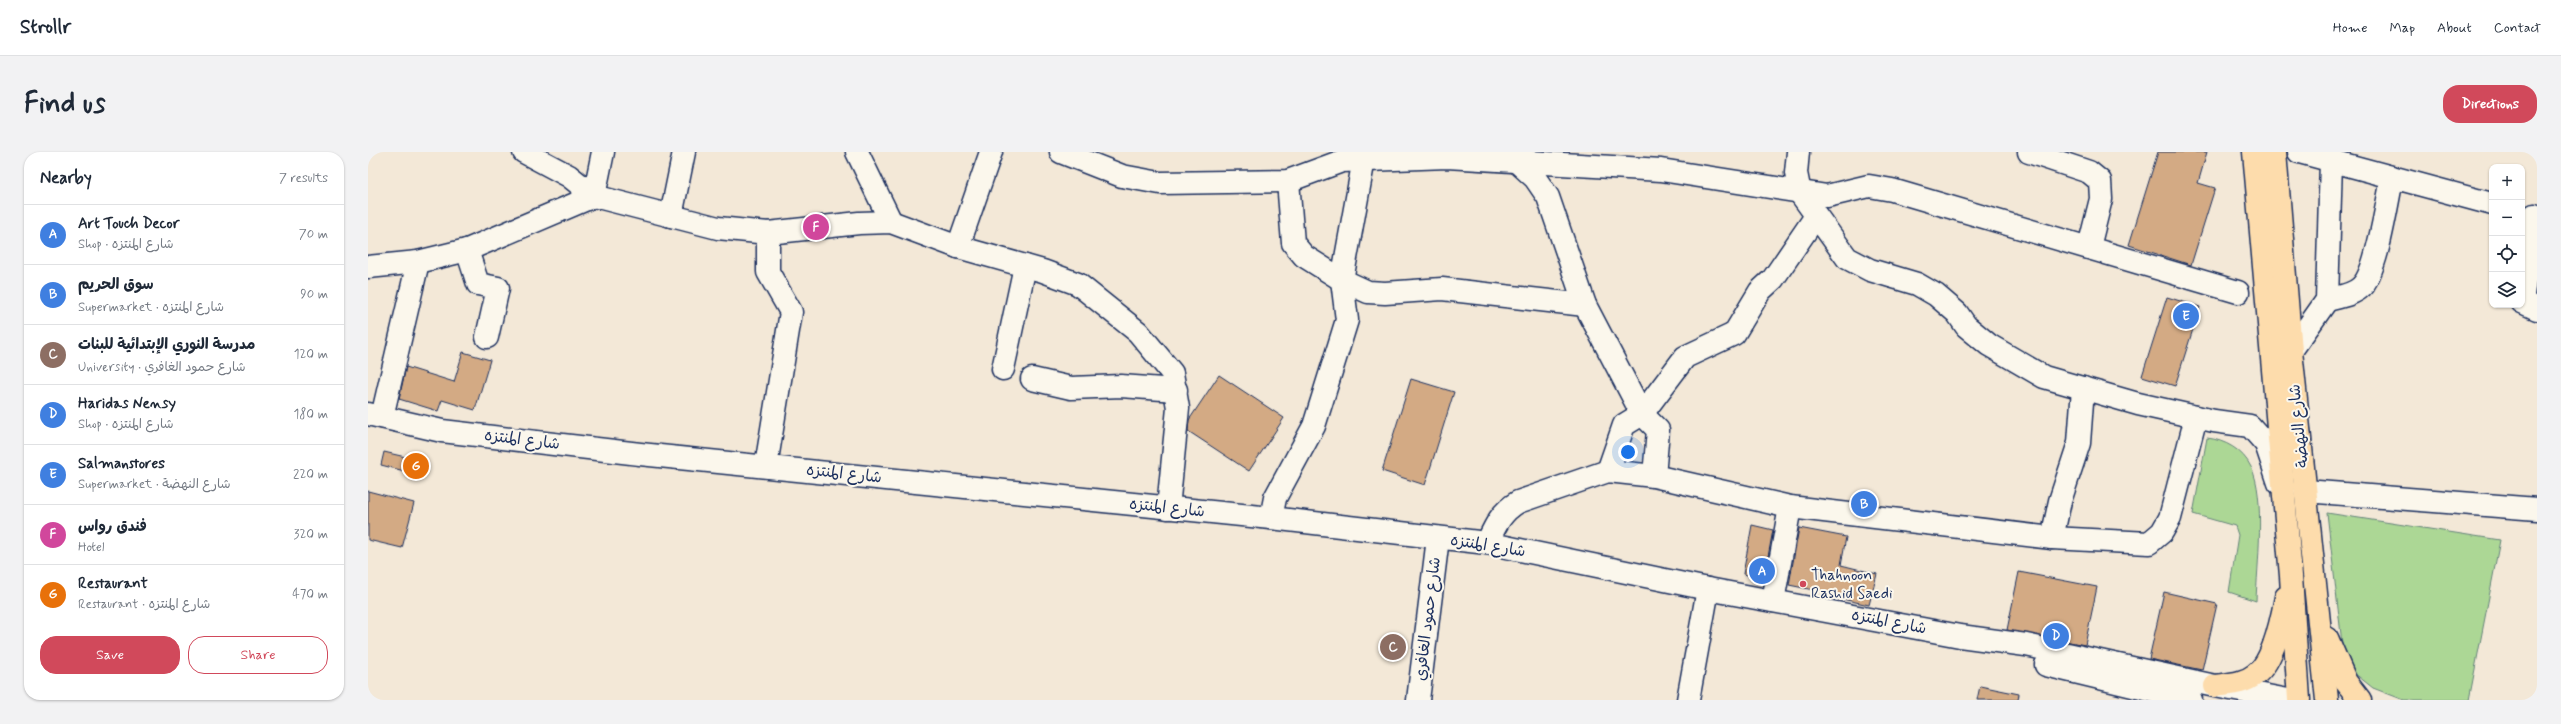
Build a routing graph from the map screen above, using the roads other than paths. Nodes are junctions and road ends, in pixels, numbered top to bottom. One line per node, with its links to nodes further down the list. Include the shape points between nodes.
1 (524, 152): 19 (street, via 569,176)
2 (603, 152): 19 (street)
3 (684, 152): 22 (street)
4 (992, 152): 26 (street)
5 (1060, 152): 17 (street, via 1144,182)
6 (1798, 152): 18 (street, via 1796,173)
7 (2029, 152): 27 (street, via 2089,172 2100,181 2101,199)
8 (2254, 152): 50 (main road, شارع النهضة)
9 (2275, 152): 38 (main road, شارع النهضة)
10 (2298, 152): 15 (street)
11 (1512, 157): 14 (street); 18 (street, via 1661,170); 35 (street, via 1535,178 1548,197)
12 (867, 158): 24 (street)
13 (1334, 158): 14 (street); 17 (street)
14 (1364, 159): 32 (street)
15 (2331, 161): 16 (street); 34 (street)
16 (2392, 179): 20 (street); 34 (street, via 2371,272 2362,287 2349,294)
17 (1288, 181): 32 (street, via 1293,243 1304,256)
18 (1800, 193): 23 (street); 27 (street, via 1827,196 1869,186 1892,190)
19 (594, 196): 22 (street); 28 (street)
20 (2489, 203)
21 (2531, 214): 36 (street, via 2522,302)
22 (671, 216): 25 (street, via 718,228)
23 (1816, 216): 41 (street, via 1847,258 1870,270 1917,284 1936,295 1989,345 2044,377); 43 (street, via 1773,279 1760,291 1734,334 1685,357)
24 (891, 222): 25 (street); 26 (street)
25 (768, 232): 46 (street, via 768,272 791,312)
26 (958, 247): 30 (street)
27 (2089, 247): 33 (street)
28 (467, 250): 29 (street); 37 (street, via 478,284 498,288)
29 (418, 262): 31 (street); 44 (street)
30 (1026, 266): 39 (street); 42 (street, via 1078,284 1102,301 1138,332 1158,354 1172,373)
31 (368, 267)
32 (1342, 280): 35 (street, via 1368,292 1442,289); 54 (street, via 1347,320 1342,338 1314,426 1275,498)
33 (2238, 292)
34 (2327, 300): 38 (street)
35 (1585, 305): 43 (street)
36 (2537, 309)
37 (487, 337)
38 (2291, 351): 49 (main road, شارع النهضة)
39 (1003, 369)
40 (1032, 378): 42 (street, via 1071,388 1121,386)
41 (2083, 388): 45 (street); 56 (street, via 2079,443 2060,501)
42 (1176, 390): 52 (street, via 1178,408)
43 (1642, 414): 47 (street, via 1624,425); 48 (street, via 1658,430)
44 (375, 416): 46 (street, شارع المنتزه, via 442,431)
45 (2196, 417): 50 (street, via 2250,426 2266,444); 56 (street, via 2170,518 2162,532 2149,543)
46 (766, 466): 52 (street, شارع المنتزه)
47 (1608, 471): 48 (street); 57 (street, via 1518,502 1506,509)
48 (1654, 476): 51 (street)
49 (2306, 492): 53 (street); 61 (main road, شارع النهضة)
50 (2284, 497): 58 (main road, شارع النهضة)
51 (1790, 507): 56 (street); 60 (street)
52 (1168, 508): 54 (street, شارع المنتزه)
53 (2537, 509)
54 (1271, 518): 55 (street, شارع المنتزه)
55 (1438, 538): 57 (street, شارع المنتزه); 64 (street, شارع حمود الغافري)
56 (2052, 538)
57 (1487, 543): 59 (street, شارع المنتزه)
58 (2291, 576): 63 (main road, via 2281,620 2263,666 2256,674 2240,683); 68 (main road, شارع النهضة)
59 (1708, 588): 60 (street, شارع المنتزه); 65 (street)
60 (1773, 601): 62 (street, شارع المنتزه)
61 (2317, 613): 69 (main road, شارع النهضة); 70 (main road, via 2346,682)
62 (1960, 636): 63 (street, شارع المنتزه, via 2026,645); 66 (street, شارع المنتزه, via 1997,652)
63 (2214, 686): 67 (street, شارع المنتزه)
64 (1418, 700)
65 (1688, 700)
66 (2191, 700)
67 (2288, 700)
68 (2299, 700)
69 (2327, 700)
70 (2360, 700)

